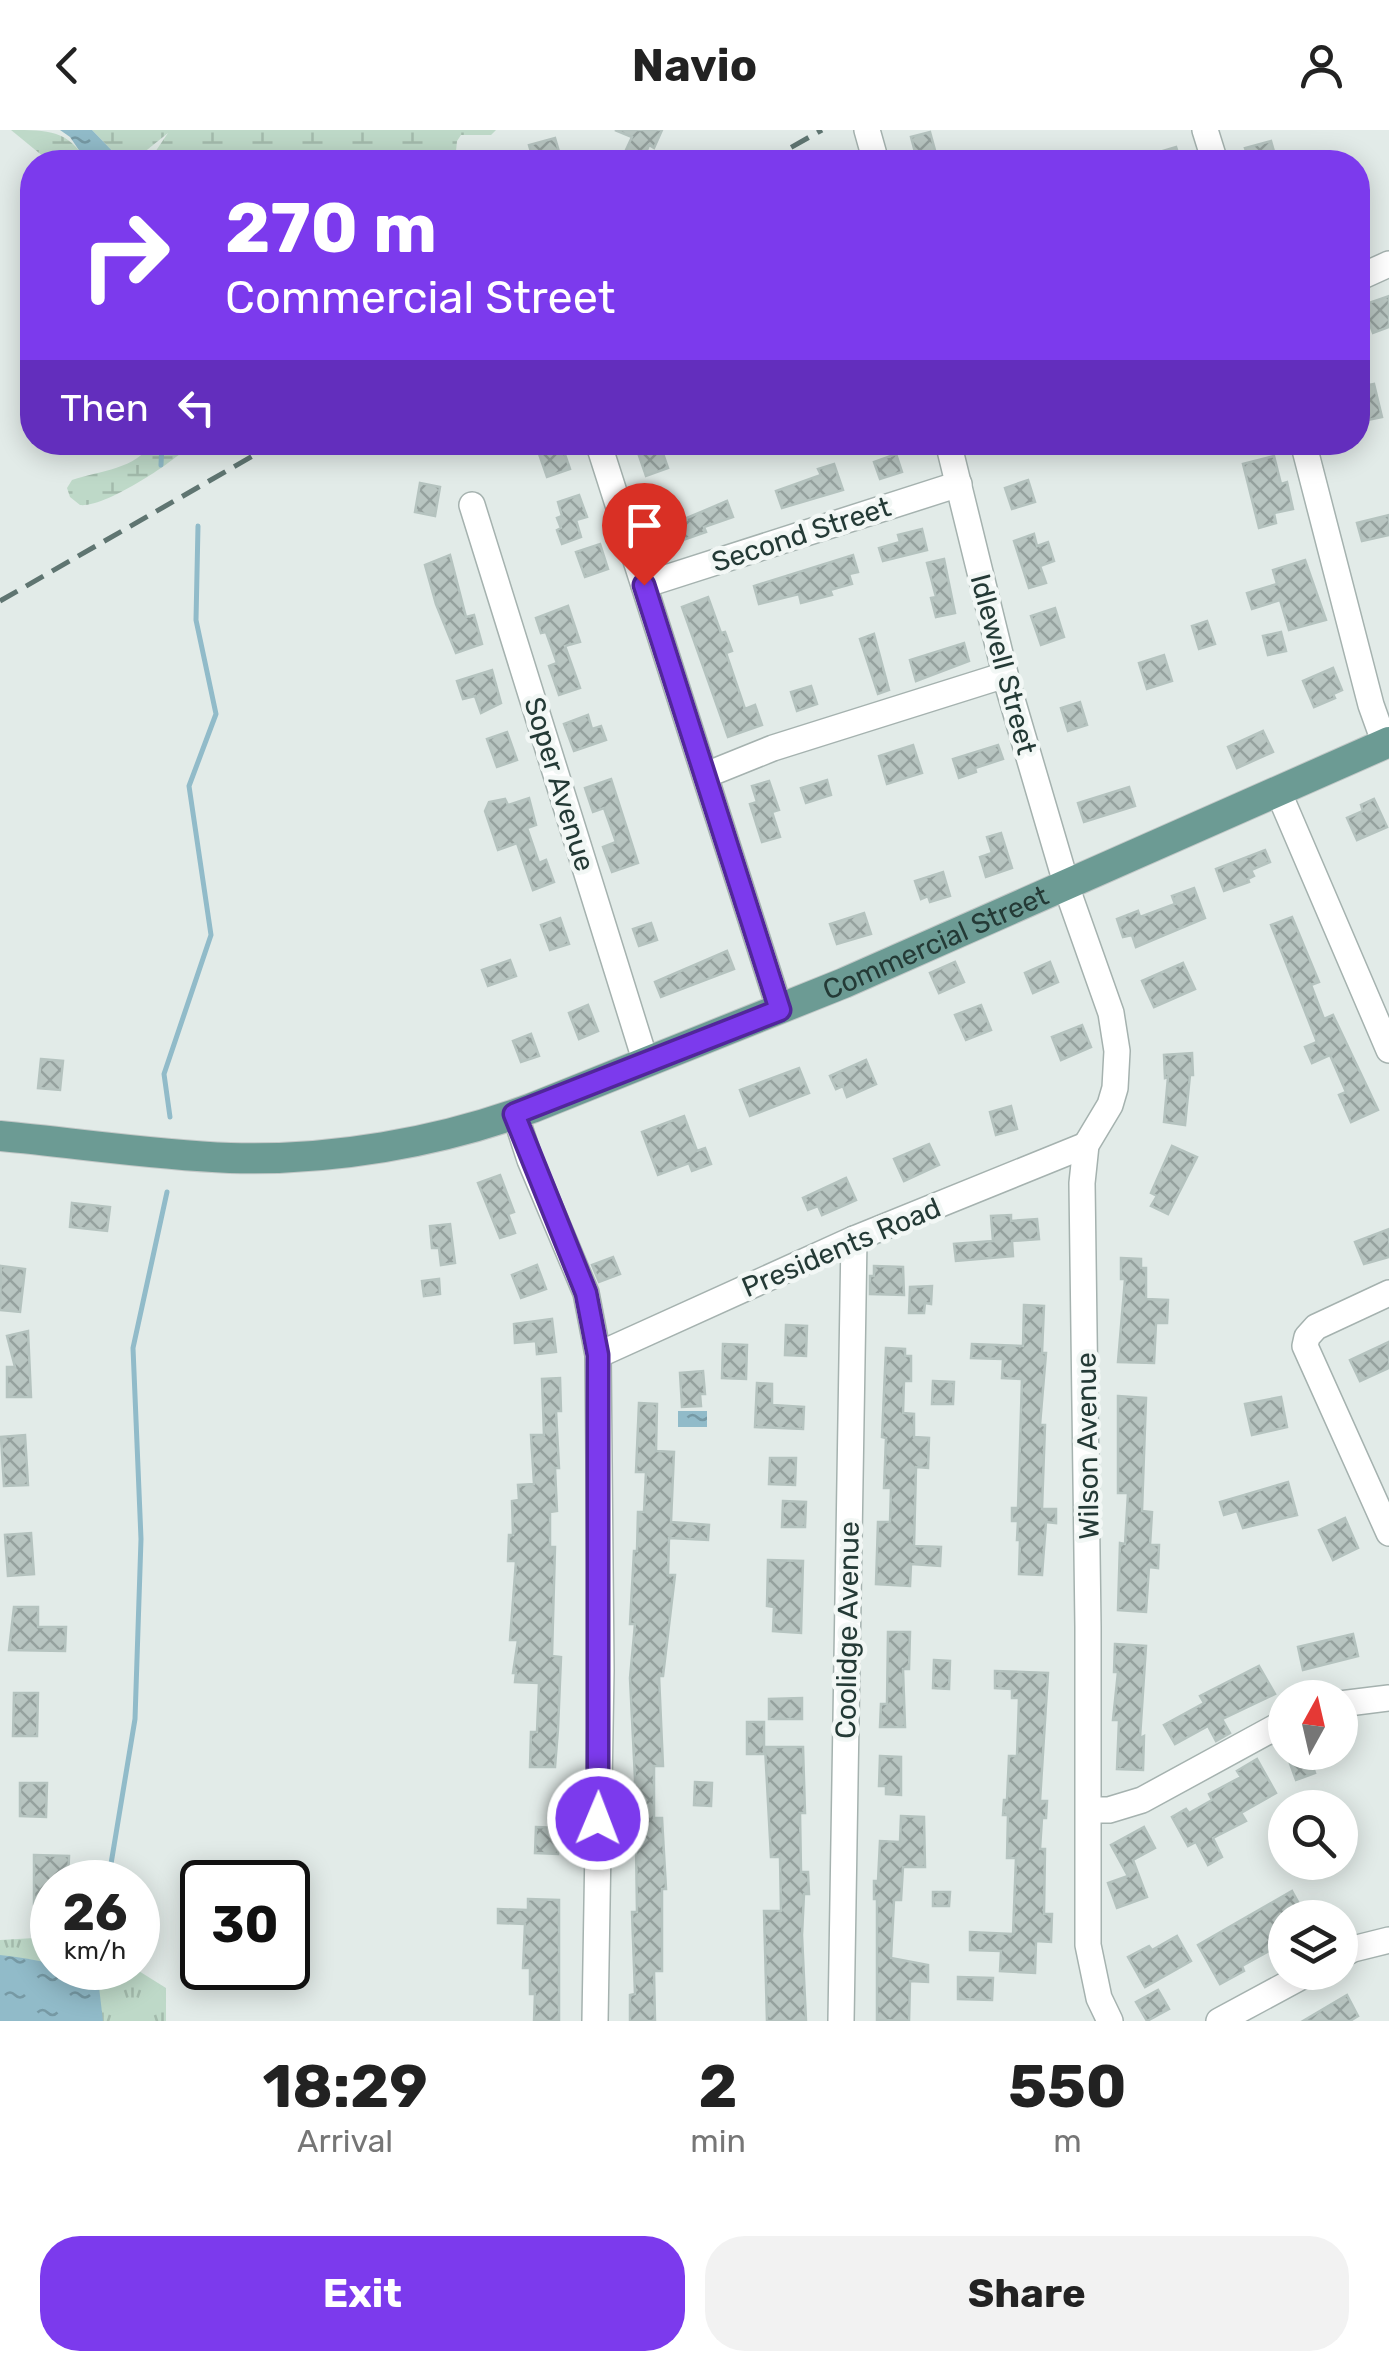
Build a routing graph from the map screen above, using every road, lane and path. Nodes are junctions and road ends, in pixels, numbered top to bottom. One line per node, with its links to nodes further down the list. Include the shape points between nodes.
1 (602, 455): 6 (street)
2 (951, 455): 4 (street, Idlewell Street)
3 (1306, 455): 8 (street, via 1371,705)
4 (958, 484): 6 (street, Second Street); 7 (street, Idlewell Street)
5 (472, 505): 14 (street, Soper Avenue)
6 (644, 585): 9 (street)
7 (1005, 675): 9 (street); 11 (street, Idlewell Street)
8 (1387, 742): 10 (main road, Commercial Street)
9 (706, 775): 12 (street)
10 (1278, 791): 11 (main road, Commercial Street); 13 (street)
11 (1066, 884): 12 (main road, Commercial Street); 17 (street, Wilson Avenue, via 1111,1012 1117,1051 1115,1088)
12 (780, 1010): 14 (main road, Commercial Street)
13 (1389, 1050)
14 (646, 1063): 15 (main road, Commercial Street)
15 (514, 1114): 16 (main road, Commercial Street, via 410,1142 262,1158); 20 (street, via 586,1293)
16 (0, 1136)
17 (1086, 1145): 18 (street, Presidents Road); 25 (street, Wilson Avenue)
18 (854, 1239): 20 (street, Presidents Road); 30 (street, Coolidge Avenue)
19 (1389, 1294): 21 (street, via 1323,1323 1307,1336 1306,1353)
20 (598, 1355): 29 (street)
21 (1389, 1533)
22 (1389, 1698): 23 (street)
23 (1358, 1702)
24 (1268, 1731): 25 (street, via 1142,1800)
25 (1089, 1810): 31 (street, Wilson Avenue, via 1088,1945)
26 (1389, 1940): 27 (street)
27 (1358, 1949)
28 (1277, 1990): 32 (street)
29 (595, 2021)
30 (841, 2021)
31 (1110, 2021)
32 (1219, 2021)

